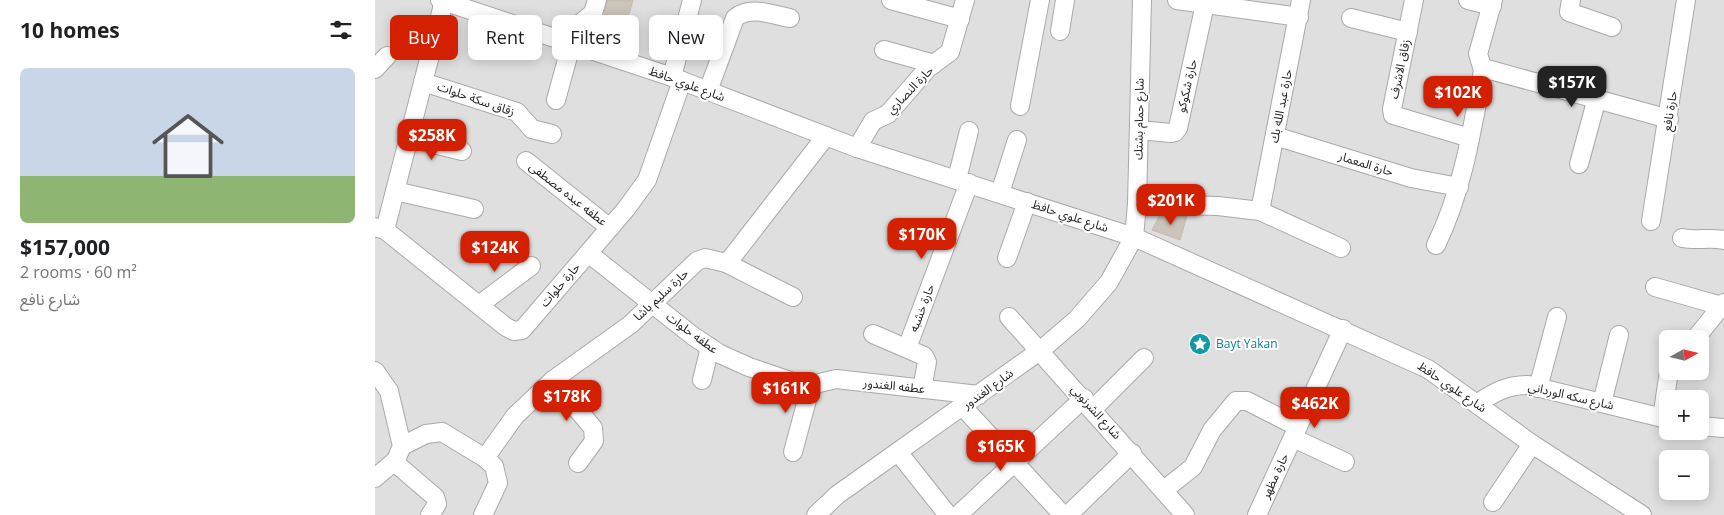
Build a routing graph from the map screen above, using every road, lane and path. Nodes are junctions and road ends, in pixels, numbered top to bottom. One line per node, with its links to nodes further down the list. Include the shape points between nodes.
1 (597, 0): 18 (street)
2 (692, 0): 33 (street, حارة حلوات)
3 (891, 0): 21 (street)
4 (965, 0): 21 (street, حارة النصاري)
5 (1041, 0): 38 (street)
6 (1065, 0): 23 (street)
7 (1142, 0): 40 (street, شارع حمام بشتك)
8 (1177, 0): 15 (street)
9 (1415, 0): 24 (street)
10 (1468, 0): 14 (street)
11 (1571, 0): 22 (street, via 1569,12)
12 (1686, 0): 39 (street, حارة نافع)
13 (442, 1): 16 (street, شارع علوي حافظ); 34 (street)
14 (1493, 3): 31 (street, via 1478,54)
15 (1205, 4): 17 (street); 40 (street, حارة شكوكو, via 1178,128 1171,133)
16 (485, 7): 25 (street, شارع علوي حافظ)
17 (1300, 8): 44 (street, حارة عبد الله بك)
18 (591, 15)
19 (790, 18): 35 (street, via 752,11 735,18)
20 (1351, 18): 24 (street)
21 (959, 19): 30 (street, حارة النصاري, via 950,52)
22 (1611, 27)
23 (1060, 31)
24 (1408, 32): 46 (street, زقاق الاشرف, via 1393,114)
25 (552, 36)
26 (884, 50): 30 (street)
27 (387, 56): 32 (street)
28 (566, 60): 37 (street)
29 (619, 60): 33 (street, شارع علوي حافظ)
30 (934, 64): 48 (street, حارة النصاري, via 888,114 873,121)
31 (1483, 68): 36 (street); 46 (street)
32 (375, 69)
33 (677, 79): 35 (street, شارع علوي حافظ); 62 (street, حارة حلوات, via 647,180)
34 (423, 82): 42 (street, زقاق سكة حلوات, via 517,112 532,129); 45 (street)
35 (708, 91): 43 (street, شارع علوي حافظ)
36 (1597, 98): 39 (street); 51 (street)
37 (556, 100)
38 (1020, 106)
39 (1669, 119): 60 (street, حارة نافع)
40 (1139, 130): 57 (street, شارع حمام بشتك)
41 (969, 131): 52 (street, حارة خشبه)
42 (552, 134)
43 (826, 136): 48 (street, شارع علوي حافظ); 70 (street)
44 (1275, 136): 53 (street, حارة المعمار, via 1411,178); 59 (street, حارة عبد الله بك)
45 (409, 138): 49 (street); 54 (street)
46 (1470, 138): 53 (street)
47 (1017, 140): 55 (street)
48 (857, 148): 52 (street, شارع علوي حافظ)
49 (463, 151)
50 (526, 161): 62 (street, عطفه عبده مصطفى)
51 (1579, 164)
52 (963, 181): 55 (street, شارع علوي حافظ); 84 (street, حارة خشبه)
53 (1459, 187): 66 (street)
54 (395, 191): 58 (street); 61 (street)
55 (1000, 193): 56 (street, شارع علوي حافظ)
56 (1027, 202): 63 (street, شارع علوي حافظ); 69 (street)
57 (1137, 204): 59 (street, via 1218,206); 63 (street, شارع حمام بشتك)
58 (474, 208)
59 (1260, 211): 67 (street)
60 (1651, 221)
61 (380, 228): 76 (street, حارة حلوات)
62 (610, 228): 68 (street, حارة حلوات)
63 (1134, 237): 79 (street, شارع علوي حافظ); 85 (street, شارع الغندور, via 1109,282 1077,319)
64 (1682, 238): 65 (street)
65 (1724, 240)
66 (1436, 245)
67 (1341, 248)
68 (588, 253): 74 (street, عطفه حلوات); 76 (street, حارة حلوات, via 522,330 510,330)
69 (1007, 258)
70 (726, 263): 73 (street); 74 (street, حارة سليم باشا, via 701,258)
71 (531, 266): 76 (street)
72 (1655, 287): 75 (street)
73 (793, 297)
74 (652, 303): 83 (street, عطفه حلوات); 88 (street, حارة سليم باشا, via 631,324)
75 (1723, 304): 80 (street)
76 (479, 305)
77 (1009, 317): 85 (street, شارع الشرنوبي)
78 (1557, 317): 91 (street)
79 (1343, 329): 94 (street, شارع علوي حافظ, via 1428,369); 101 (street, حارة مظهر)
80 (1702, 330)
81 (873, 334): 84 (street)
82 (1619, 335): 95 (street)
83 (710, 347): 89 (street); 90 (street, عطفه حلوات, via 749,367 802,385)
84 (907, 348): 92 (street, via 926,359)
85 (1041, 350): 93 (street, شارع الغندور); 96 (street, شارع الشرنوبي)
86 (1144, 358): 96 (street)
87 (375, 371): 103 (street, via 389,391)
88 (553, 380): 107 (street, حارة سليم باشا, via 515,416); 111 (street, via 593,428 593,441)
89 (702, 380)
90 (811, 385): 92 (street, عطفه الغندور, via 835,379); 104 (street)
91 (1538, 388): 94 (street, شارع سكه الورداني, via 1513,385); 95 (street, شارع سكه الورداني)
92 (922, 389): 93 (street, عطفه الغندور)
93 (979, 395): 97 (street, شارع الغندور)
94 (1478, 403): 102 (street, شارع علوي حافظ)
95 (1602, 403): 98 (street, شارع سكه الورداني)
96 (1088, 404): 106 (street, شارع الشرنوبي); 109 (street)
97 (963, 407): 105 (street, شارع الغندور); 109 (street)
98 (1659, 417)
99 (1709, 427): 100 (street)
100 (1724, 428)
101 (1295, 432): 110 (street); 113 (street, via 1252,403 1242,400 1232,404 1212,430 1193,467); 123 (street, حارة مظهر)
102 (1531, 444): 114 (street); 124 (street, شارع علوي حافظ)
103 (401, 446): 107 (street, via 426,434 442,432); 108 (street)
104 (793, 452)
105 (898, 452): 118 (street, شارع الغندور, via 837,495); 119 (street)
106 (1132, 453): 113 (street, شارع الشرنوبي); 122 (street)
107 (485, 458): 117 (street, via 494,466 498,483)
108 (394, 462): 112 (street); 116 (street, via 435,497 437,504)
109 (1015, 462): 120 (street); 121 (street)
110 (1345, 462)
111 (578, 463)
112 (375, 478)
113 (1164, 490): 115 (street, شارع الشرنوبي)
114 (1493, 502)
115 (1179, 513)
116 (430, 515)
117 (483, 515)
118 (816, 515)
119 (949, 515)
120 (958, 515)
121 (1063, 515)
122 (1068, 515)
123 (1257, 515)
124 (1642, 515)

